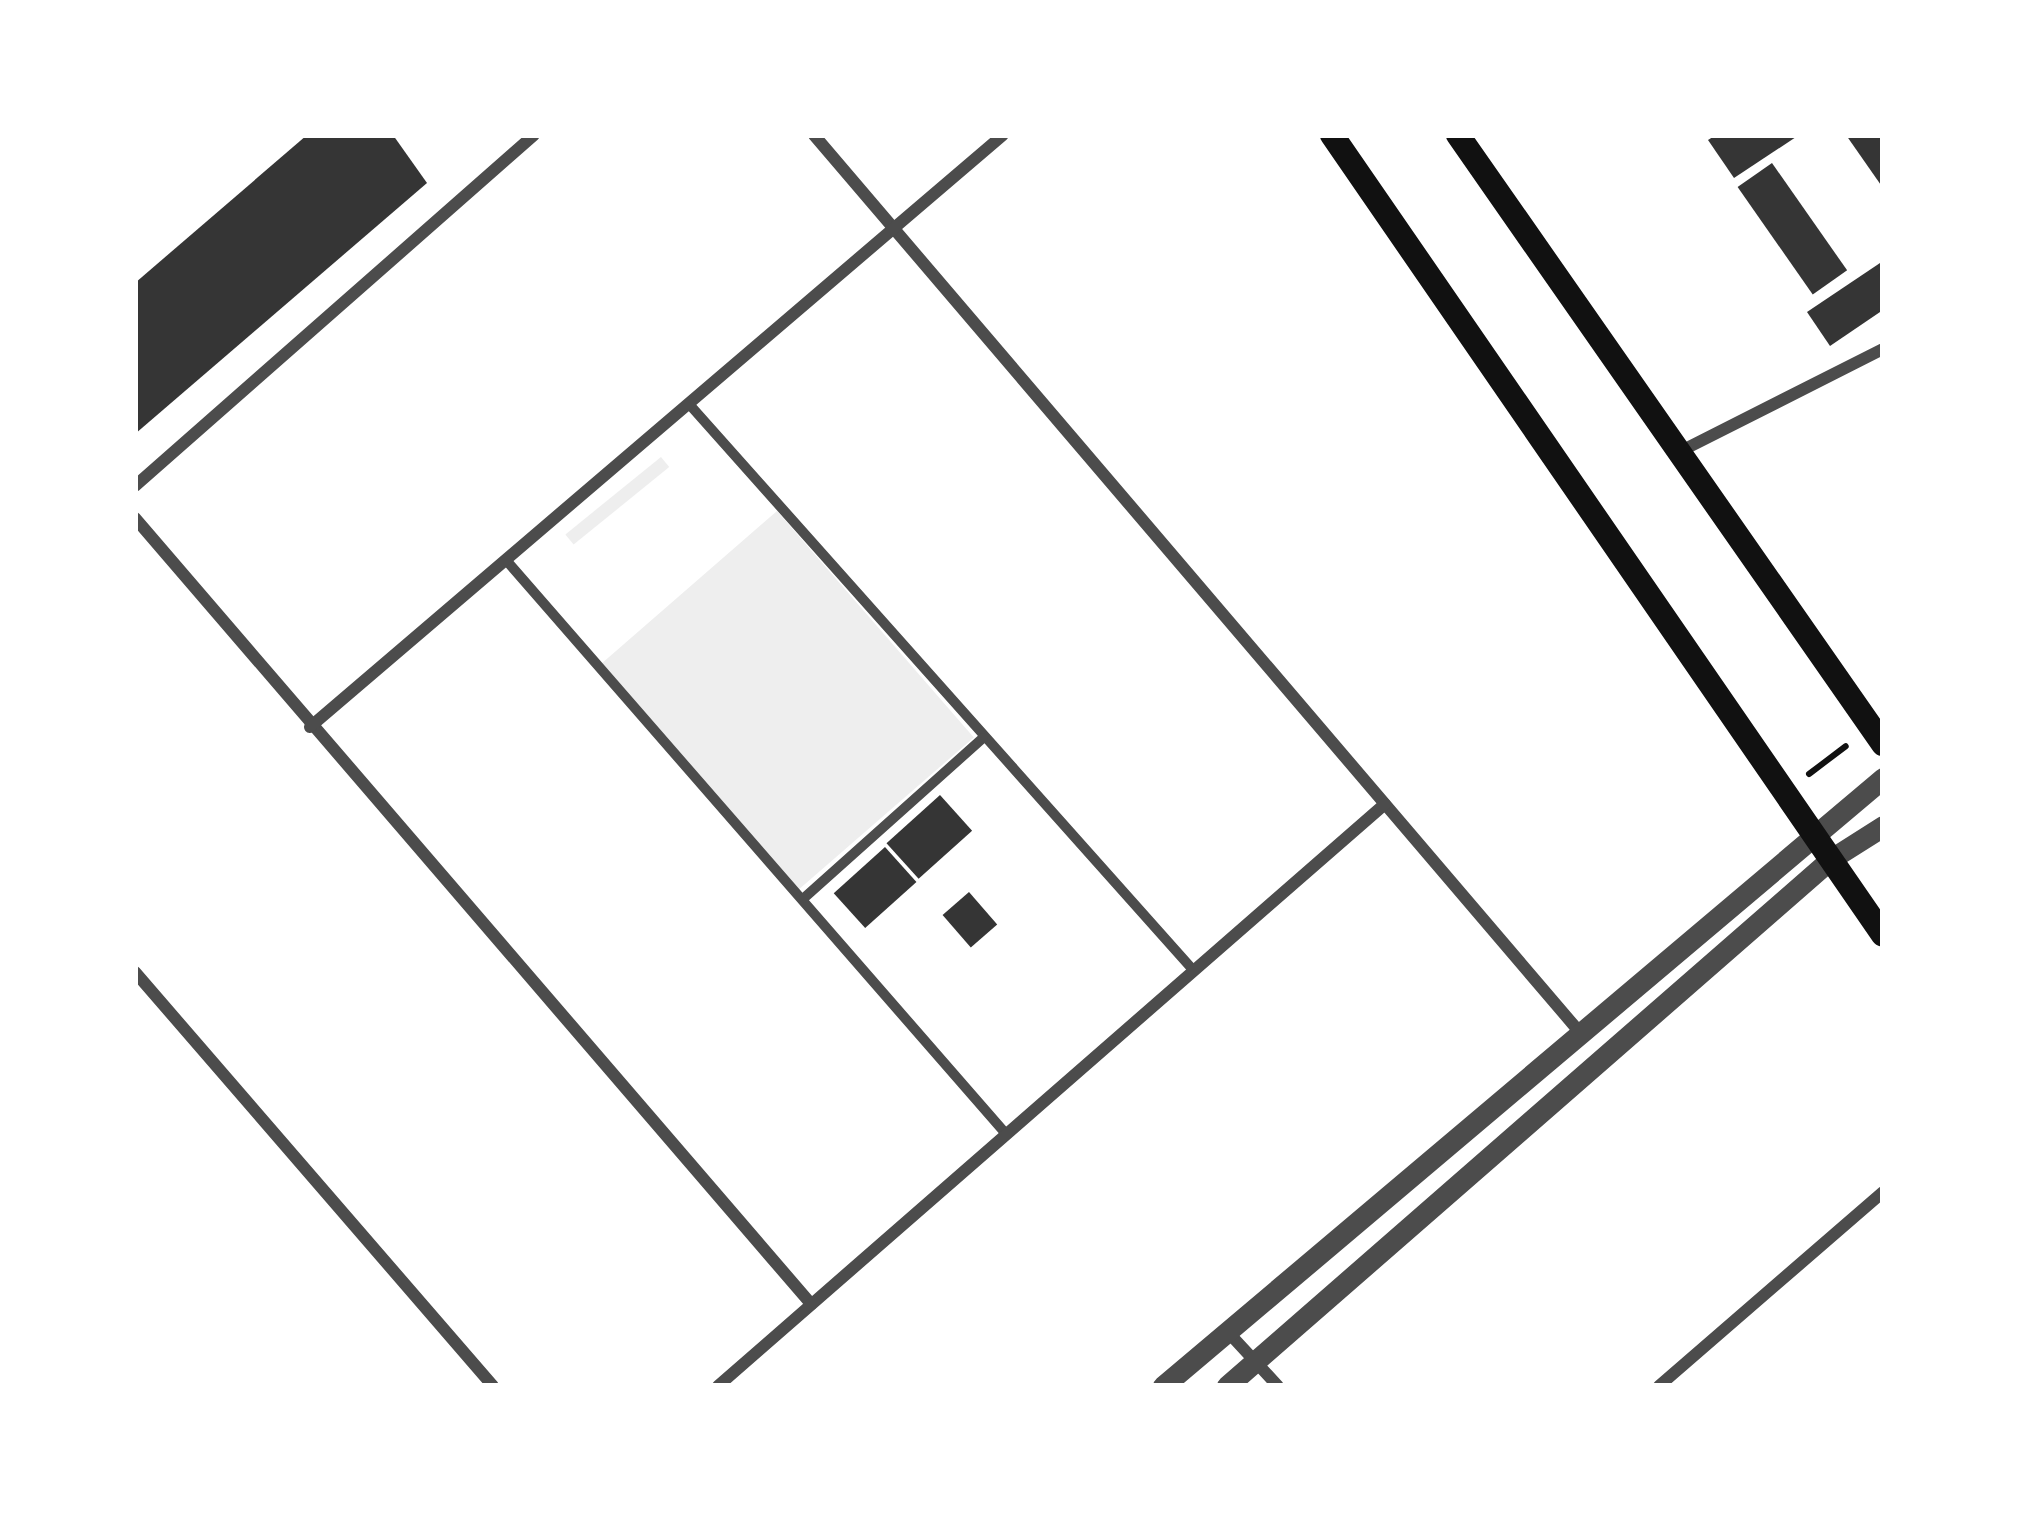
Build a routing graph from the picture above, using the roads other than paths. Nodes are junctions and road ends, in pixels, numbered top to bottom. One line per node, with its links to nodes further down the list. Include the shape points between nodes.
1 (534, 135): 10 (street)
2 (814, 135): 6 (street)
3 (1004, 135): 6 (street)
4 (1332, 135): 19 (main road)
5 (1457, 135): 9 (main road)
6 (894, 228): 8 (street); 17 (street)
7 (1883, 349): 9 (street)
8 (689, 404): 12 (street); 14 (street)
9 (1679, 452): 15 (main road)
10 (135, 487)
11 (135, 518): 13 (street)
12 (506, 560): 13 (street); 21 (street)
13 (310, 727): 28 (street)
14 (982, 738): 21 (street); 23 (street)
15 (1883, 744)
16 (1883, 778): 19 (street)
17 (1385, 804): 23 (street); 25 (street)
18 (1883, 826): 20 (street)
19 (1811, 832): 20 (main road); 25 (street)
20 (1831, 860): 22 (main road); 30 (street)
21 (804, 898): 26 (street)
22 (1883, 935)
23 (1194, 971): 26 (street)
24 (135, 972): 31 (street)
25 (1577, 1029): 29 (street)
26 (1006, 1134): 28 (street)
27 (1883, 1192): 36 (street)
28 (811, 1304): 32 (street)
29 (1227, 1331): 30 (street); 33 (street)
30 (1256, 1361): 34 (street); 35 (street)
31 (493, 1386)
32 (718, 1386)
33 (1163, 1386)
34 (1227, 1386)
35 (1278, 1386)
36 (1660, 1386)

